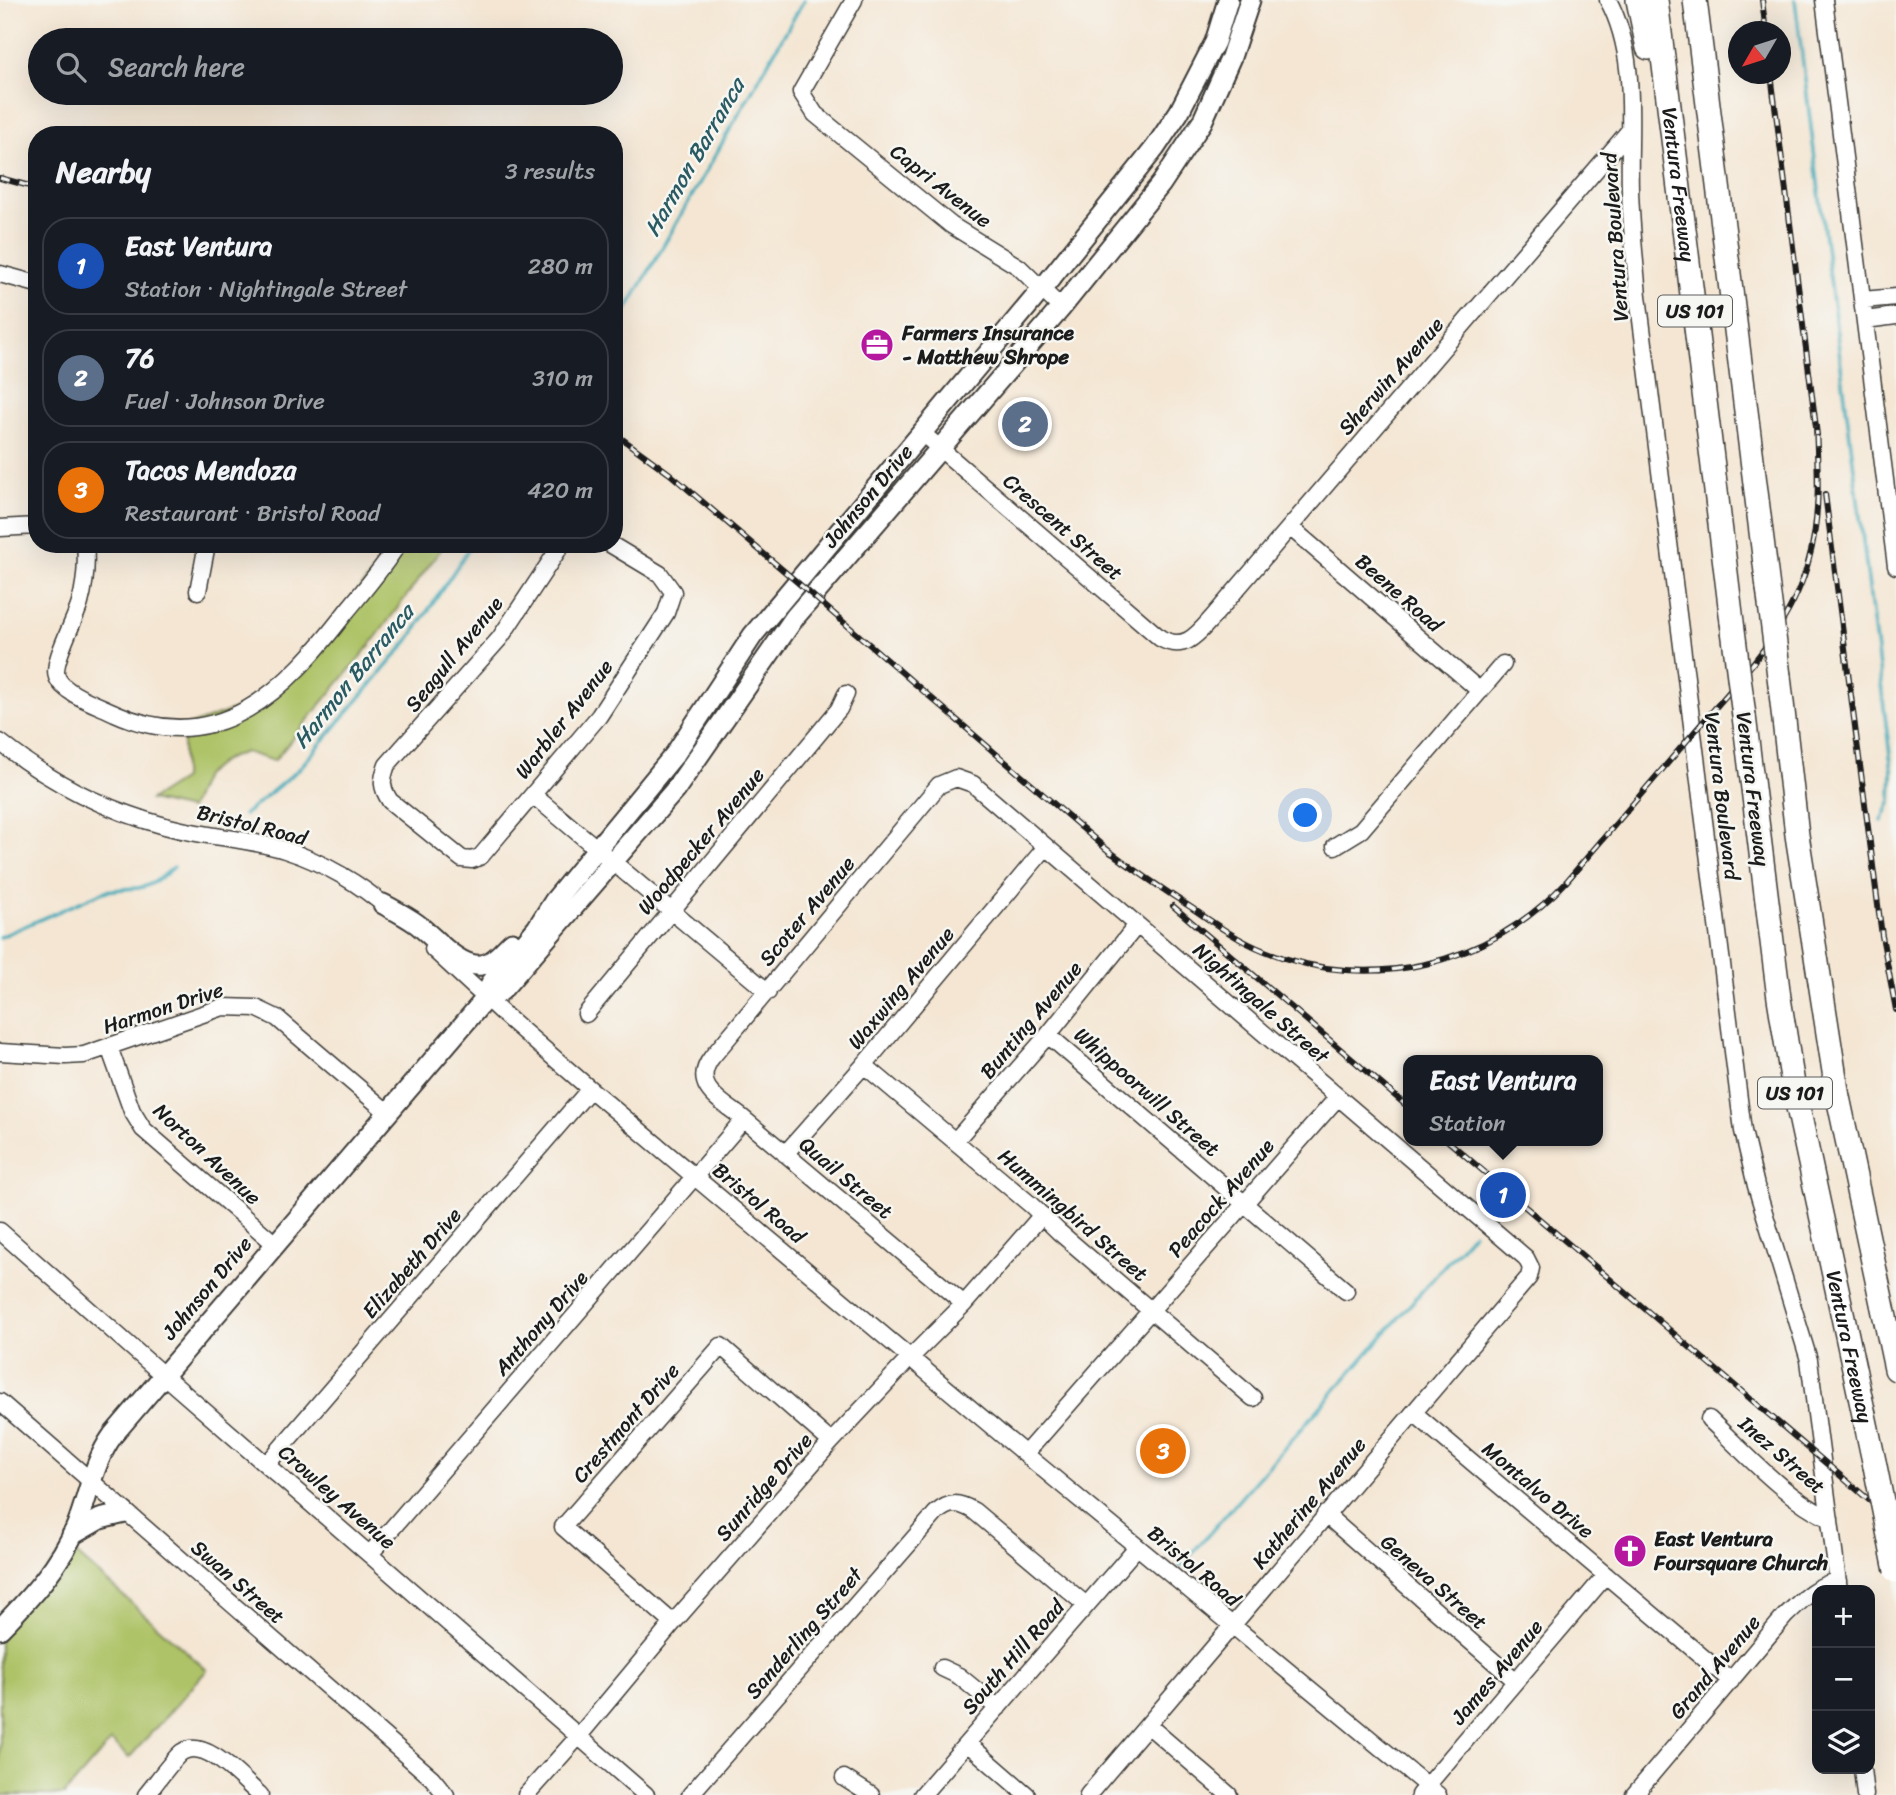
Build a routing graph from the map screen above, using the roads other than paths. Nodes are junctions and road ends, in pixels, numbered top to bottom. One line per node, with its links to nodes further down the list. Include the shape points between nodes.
1 (854, 0): 16 (street, Capri Avenue, via 801,92 815,114 951,225 1009,259)
2 (1250, 0): 10 (main road, Johnson Drive)
3 (1608, 0): 11 (street, Ventura Boulevard, via 1628,57)
4 (1638, 0): 13 (highway)
5 (1656, 0): 13 (highway, Ventura Freeway / US 101)
6 (1695, 0): 73 (highway, Ventura Freeway / US 101, bridge, via 1797,835 1838,1097)
7 (1824, 0): 18 (street)
8 (1228, 2): 9 (main road, Johnson Drive, via 1215,42); 10 (main road, via 1221,49 1206,83)
9 (1189, 93): 12 (main road, via 1194,110 1171,147); 16 (main road, Johnson Drive, via 1155,148)
10 (1211, 101): 12 (main road, Johnson Drive)
11 (1629, 131): 25 (street, Sherwin Avenue); 85 (street, Ventura Boulevard, via 1638,296 1743,1131 1809,1360)
12 (1161, 184): 19 (main road, Johnson Drive)
13 (1683, 206): 89 (highway, Ventura Freeway / US 101, bridge, via 1779,998)
14 (1, 278): 15 (street)
15 (28, 282)
16 (1042, 289): 19 (street, Capri Avenue); 22 (main road, Johnson Drive)
17 (1896, 297): 18 (street)
18 (1863, 300): 21 (street)
19 (1061, 308): 23 (main road, Johnson Drive)
20 (1896, 316): 21 (street)
21 (1865, 320): 32 (street)
22 (922, 433): 23 (street, Crescent Street); 43 (main road, Johnson Drive, via 753,635)
23 (939, 448): 34 (street, Crescent Street, via 1160,638); 43 (main road, Johnson Drive, via 795,617 687,774)
24 (28, 526): 26 (street)
25 (1290, 527): 34 (street, Sherwin Avenue, via 1198,634); 36 (street, Beene Road)
26 (0, 528)
27 (623, 552): 40 (street, Warbler Avenue, via 660,574 673,592 666,613 599,716)
28 (85, 553): 30 (street, via 83,593 57,659 59,682 66,690 141,723 183,728 230,719 266,698 309,657)
29 (205, 553): 33 (street)
30 (389, 553)
31 (556, 553): 44 (street, Seagull Avenue, via 500,638 387,765 381,780 390,801 462,859)
32 (1896, 566)
33 (198, 591)
34 (1181, 643)
35 (1503, 664): 36 (street)
36 (1480, 691): 41 (street, via 1361,830)
37 (846, 694): 47 (street, Woodpecker Avenue, via 839,709)
38 (3, 749): 46 (street, Bristol Road, via 86,797 166,827 284,850 347,879)
39 (956, 778): 42 (street, Nightingale Street, via 973,785); 49 (street, Scoter Avenue, via 939,785)
40 (533, 795): 43 (street); 44 (street, Warbler Avenue, via 481,856)
41 (1335, 846)
42 (1046, 847): 48 (street, Nightingale Street); 55 (street, Waxwing Avenue)
43 (605, 855): 45 (main road, Johnson Drive); 47 (street); 50 (main road, Johnson Drive, via 502,991)
44 (472, 860)
45 (555, 900): 46 (main road, via 496,958 482,965 461,960 416,923); 50 (main road, Johnson Drive, via 491,983)
46 (383, 904): 50 (street, Bristol Road)
47 (671, 910): 49 (street); 51 (street, Woodpecker Avenue)
48 (1137, 925): 52 (street, Bunting Avenue); 58 (street, Nightingale Street)
49 (768, 992): 56 (street, Scoter Avenue, via 706,1064)
50 (485, 998): 57 (street, Bristol Road); 59 (main road, Johnson Drive)
51 (586, 1014)
52 (1048, 1035): 61 (street, Bunting Avenue); 64 (street, Whippoorwill Street)
53 (109, 1047): 54 (street, Harmon Drive, via 75,1056); 59 (street, Harmon Drive, via 223,1007 256,1008 277,1018); 67 (street, Norton Avenue, via 143,1129)
54 (0, 1052)
55 (864, 1065): 61 (street, Hummingbird Street); 62 (street, Waxwing Avenue)
56 (704, 1082): 60 (street, Quail Street, via 711,1095)
57 (590, 1089): 63 (street, Bristol Road); 81 (street, Elizabeth Drive)
58 (1338, 1097): 64 (street, Peacock Avenue); 68 (street, Nightingale Street, via 1526,1258)
59 (387, 1112): 67 (main road, Johnson Drive)
60 (744, 1119): 62 (street, Quail Street); 63 (street, Anthony Drive)
61 (955, 1141): 65 (street, Hummingbird Street)
62 (785, 1154): 70 (street, Quail Street)
63 (695, 1177): 72 (street, Bristol Road); 88 (street, Anthony Drive)
64 (1244, 1203): 69 (street, Whippoorwill Street); 71 (street, Peacock Avenue)
65 (1042, 1215): 70 (street, Sunridge Drive); 71 (street, Hummingbird Street)
66 (0, 1231): 74 (street, Crowley Avenue)
67 (275, 1244): 74 (main road, Johnson Drive)
68 (1531, 1268): 77 (street, Katherine Avenue, via 1528,1278)
69 (1346, 1291)
70 (964, 1304): 72 (street, Sunridge Drive)
71 (1151, 1311): 75 (street, Hummingbird Street); 80 (street, Peacock Avenue)
72 (910, 1358): 79 (street, Sunridge Drive); 80 (street, Bristol Road)
73 (1896, 1369)
74 (163, 1375): 81 (street, Crowley Avenue); 82 (main road, Johnson Drive, via 108,1442)
75 (1253, 1398)
76 (0, 1402): 82 (street, Swan Street)
77 (1414, 1413): 84 (street, Katherine Avenue); 90 (street, Montalvo Drive)
78 (1709, 1419): 85 (street, Inez Street, via 1757,1465)
79 (831, 1441): 94 (street, Sunridge Drive); 94 (street, Crestmont Drive, via 721,1346 563,1527)
80 (1025, 1454): 87 (street, Bristol Road)
81 (267, 1464): 88 (street, Crowley Avenue)
82 (89, 1482): 83 (street, Swan Street); 86 (main road, Johnson Drive)
83 (125, 1513): 86 (main road, via 100,1519); 109 (street, Swan Street, via 432,1778)
84 (1325, 1514): 95 (street, Katherine Avenue); 98 (street, Geneva Street)
85 (1830, 1519): 91 (street, Ventura Boulevard)
86 (72, 1535): 96 (main road, Johnson Drive, via 48,1574)
87 (1138, 1547): 93 (street, South Hill Road); 95 (street, Bristol Road)
88 (370, 1554): 102 (street, Crowley Avenue)
89 (1896, 1571)
90 (1606, 1576): 98 (street, James Avenue); 99 (street, Montalvo Drive)
91 (1839, 1585)
92 (1812, 1591): 99 (street, Grand Avenue)
93 (1086, 1605): 100 (street, South Hill Road); 112 (street, Sanderling Street, via 974,1510 953,1503 936,1513)
94 (673, 1623): 102 (street, Sunridge Drive)
95 (1234, 1626): 101 (street, Katherine Avenue); 106 (street, Bristol Road)
96 (0, 1629)
97 (942, 1668): 100 (street)
98 (1516, 1681): 106 (street, James Avenue)
99 (1731, 1681): 118 (street, Grand Avenue)
100 (998, 1708): 103 (street, South Hill Road)
101 (1149, 1726): 116 (street, Katherine Avenue); 117 (street)
102 (578, 1737): 110 (street, Sunridge Drive); 111 (street, Crowley Avenue)
103 (967, 1743): 114 (street, South Hill Road); 115 (street)
104 (1863, 1774): 119 (street)
105 (844, 1778): 113 (street)
106 (1428, 1792)
107 (146, 1795): 108 (street, via 182,1752 198,1748)
108 (260, 1795)
109 (446, 1795)
110 (526, 1795)
111 (646, 1795)
112 (690, 1795)
113 (870, 1795)
114 (922, 1795)
115 (1027, 1795)
116 (1088, 1795)
117 (1229, 1795)
118 (1633, 1795)
119 (1865, 1795)

